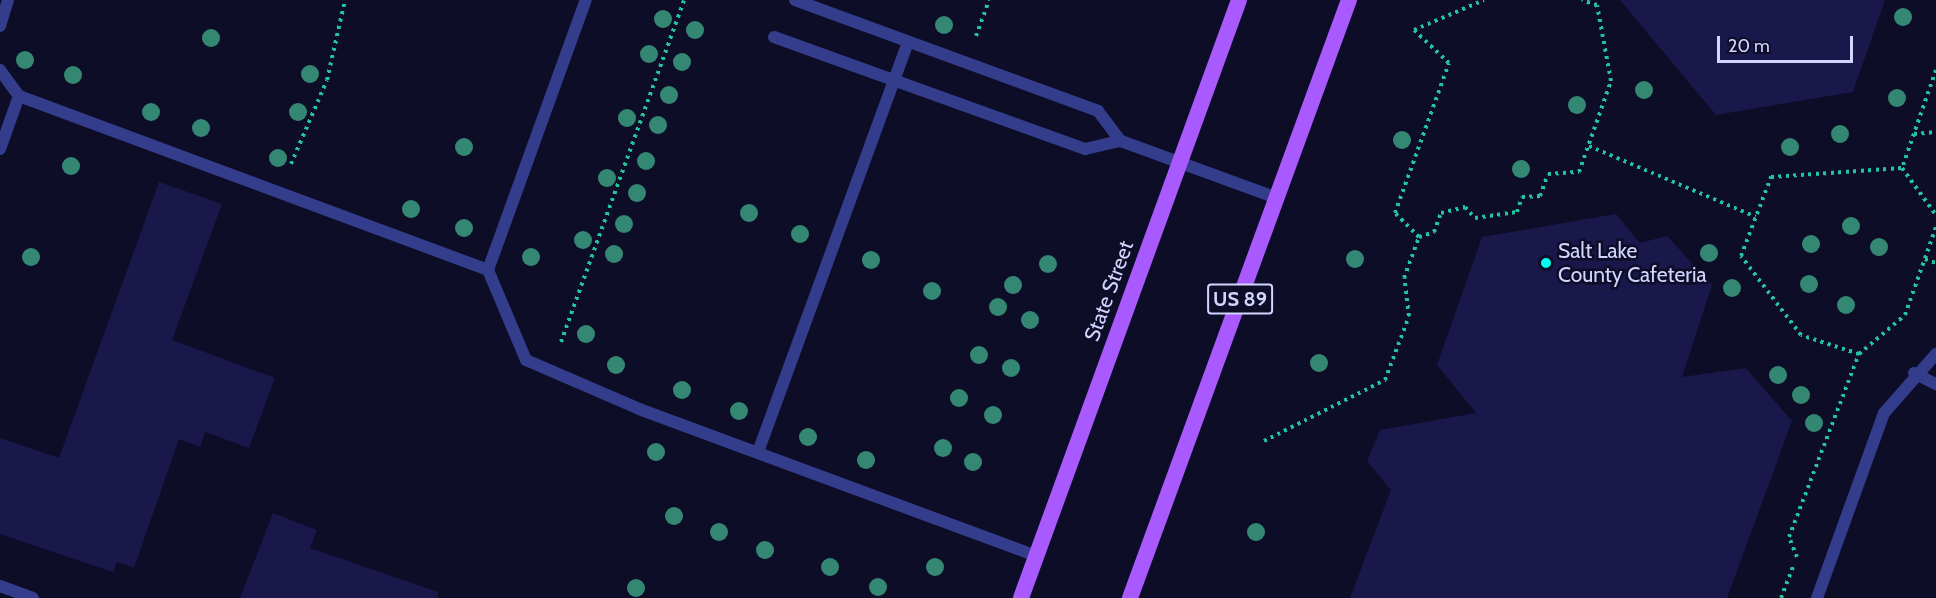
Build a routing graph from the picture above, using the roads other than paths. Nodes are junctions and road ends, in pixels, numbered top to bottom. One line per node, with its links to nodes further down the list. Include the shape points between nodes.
1 (8, 0): 6 (street)
2 (586, 0): 16 (street)
3 (795, 0): 8 (street)
4 (1239, 0): 14 (main road, State Street)
5 (1349, 0): 15 (main road, US 89)
6 (0, 26)
7 (774, 37): 10 (street)
8 (908, 42): 10 (street); 12 (street, via 1098,111)
9 (0, 70): 11 (street)
10 (894, 80): 12 (street, via 1085,149); 20 (street)
11 (19, 96): 13 (street); 16 (street)
12 (1121, 141): 14 (street)
13 (0, 149)
14 (1180, 161): 15 (street); 21 (main road, State Street)
15 (1277, 198): 25 (main road, US 89)
16 (488, 270): 20 (street, via 526,360)
17 (1936, 354): 18 (street)
18 (1914, 373): 19 (street); 26 (street, via 1884,412)
19 (1936, 384)
20 (758, 452): 21 (street)
21 (1036, 556): 24 (main road, State Street)
22 (0, 586): 23 (street)
23 (33, 598)
24 (1021, 598)
25 (1130, 598)
26 (1817, 598)

